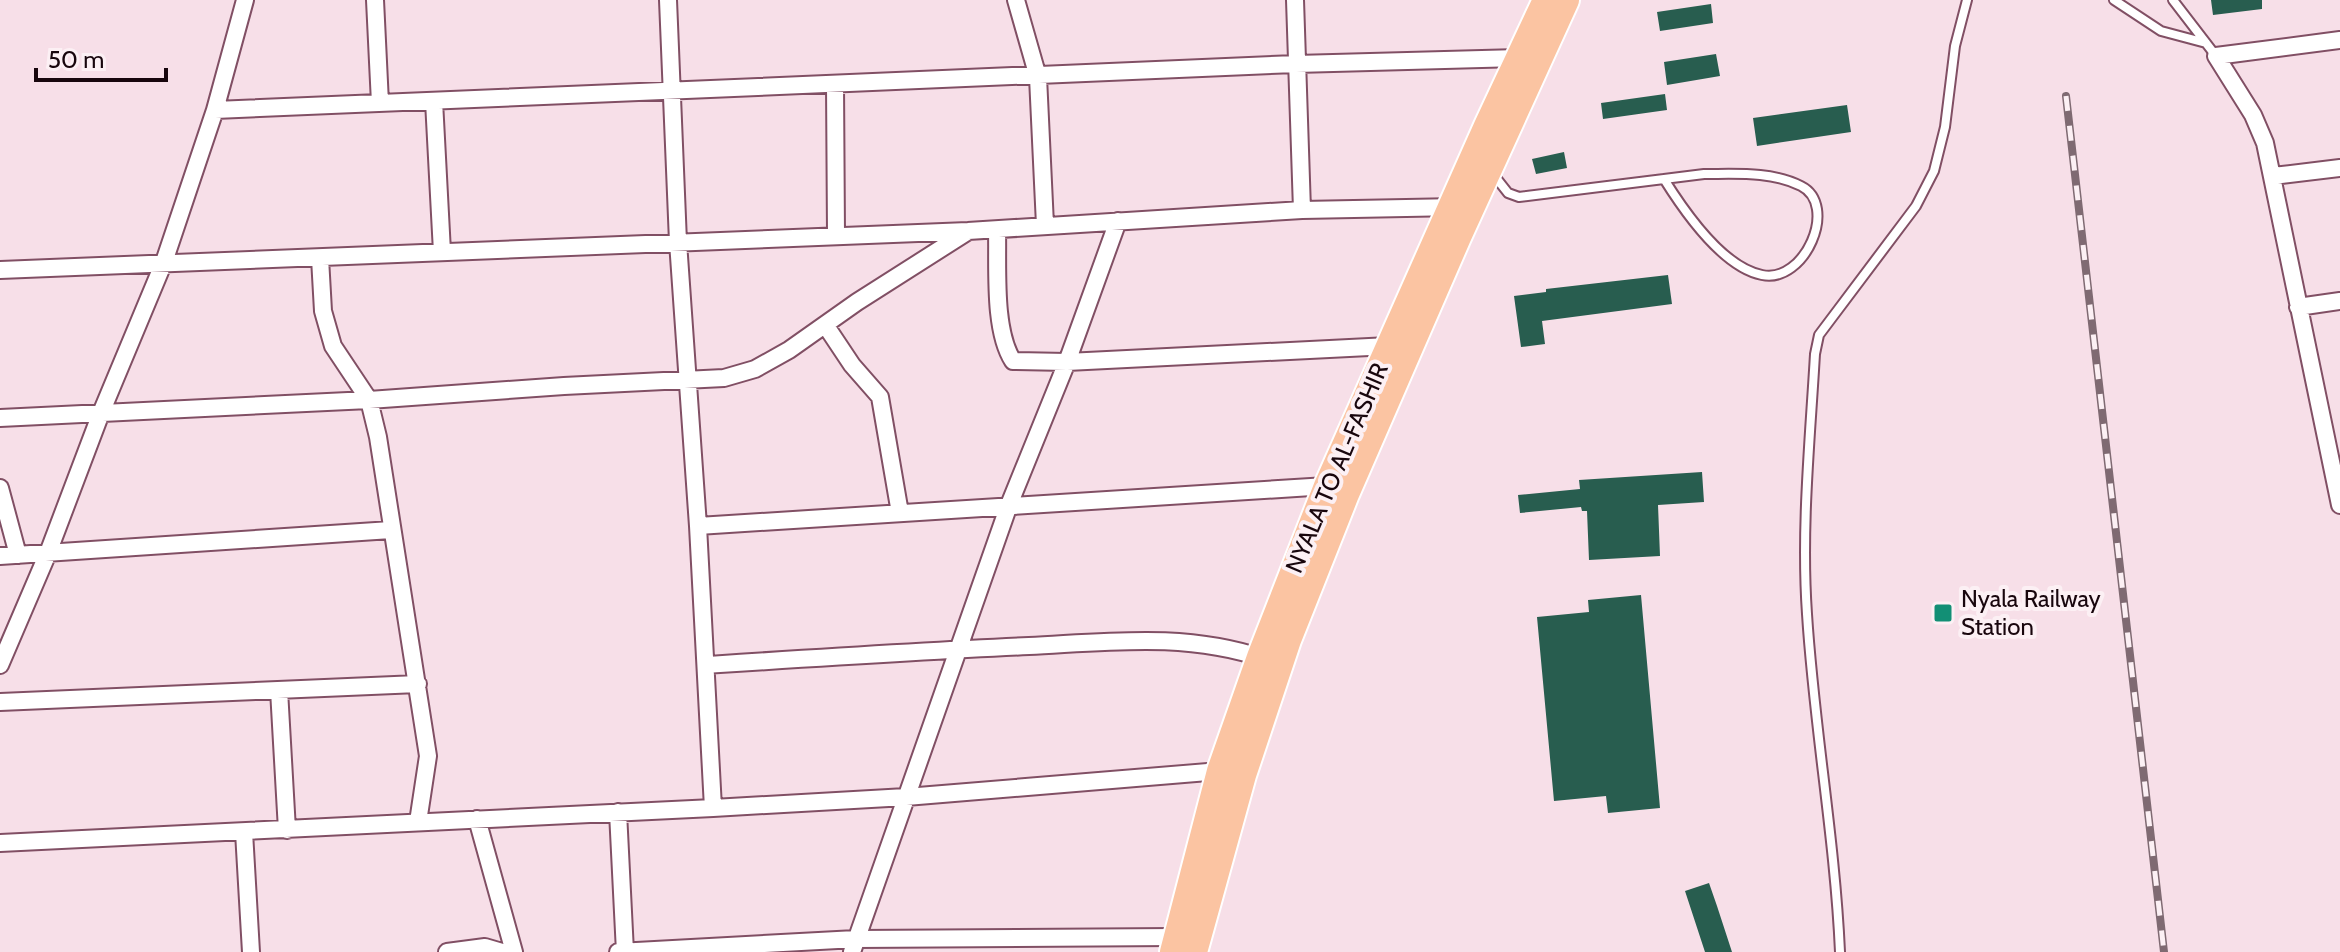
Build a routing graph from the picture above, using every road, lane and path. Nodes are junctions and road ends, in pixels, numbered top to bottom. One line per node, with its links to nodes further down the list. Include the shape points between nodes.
1 (245, 0): 21 (street)
2 (375, 0): 20 (street)
3 (668, 0): 18 (street)
4 (1016, 0): 16 (street)
5 (1295, 0): 15 (street)
6 (1546, 0): 11 (highway, NYALA TO AL-FASHIR)
7 (1566, 0): 11 (highway, NYALA TO AL-FASHIR)
8 (1967, 0): 83 (lane, via 1934,171 1916,206 1819,335 1815,354 1804,528 1807,615 1837,874)
9 (2114, 0): 13 (lane, via 2161,31)
10 (2173, 0): 13 (lane)
11 (1543, 29): 14 (highway, NYALA TO AL-FASHIR); 22 (highway, NYALA TO AL-FASHIR)
12 (2340, 40): 13 (street)
13 (2211, 49): 24 (street, via 2253,115)
14 (1519, 58): 15 (street); 22 (highway, NYALA TO AL-FASHIR)
15 (1296, 64): 16 (street); 27 (street)
16 (1038, 77): 17 (street); 29 (street)
17 (835, 84): 18 (street); 32 (street)
18 (672, 90): 19 (street); 33 (street)
19 (434, 101): 20 (street); 34 (street)
20 (380, 103): 21 (street)
21 (215, 110): 36 (street)
22 (1483, 160): 25 (lane, via 1508,193 1519,197); 26 (highway, NYALA TO AL-FASHIR)
23 (2340, 168): 24 (street)
24 (2273, 176): 39 (street)
25 (1664, 179): 25 (lane, via 1745,174 1803,187 1816,203 1813,238 1805,255 1776,276 1748,270 1689,220)
26 (1462, 208): 27 (street); 41 (highway, NYALA TO AL-FASHIR); 59 (highway, NYALA TO AL-FASHIR, via 1346,494)
27 (1302, 210): 28 (street)
28 (1118, 221): 29 (street); 42 (street)
29 (1045, 225): 30 (street)
30 (997, 230): 31 (street); 42 (street, via 1005,348 1013,361)
31 (968, 231): 32 (street); 40 (street)
32 (836, 234): 33 (street)
33 (678, 242): 34 (street); 43 (street)
34 (442, 252): 35 (street)
35 (320, 258): 36 (street); 44 (street, via 323,311 333,346)
36 (164, 262): 37 (street); 45 (street)
37 (0, 270)
38 (2340, 301): 39 (street)
39 (2298, 307): 47 (street)
40 (826, 326): 43 (street, via 755,369); 52 (street, via 880,397)
41 (1389, 346): 42 (street); 48 (highway, NYALA TO AL-FASHIR)
42 (1067, 362): 50 (street)
43 (688, 380): 44 (street); 53 (street)
44 (369, 400): 45 (street); 54 (street)
45 (101, 413): 46 (street); 55 (street)
46 (0, 418)
47 (2335, 448): 51 (street)
48 (1327, 486): 50 (street); 59 (highway, NYALA TO AL-FASHIR)
49 (0, 488): 56 (street)
50 (1009, 505): 52 (street); 58 (street)
51 (2340, 505)
52 (900, 513): 53 (street)
53 (698, 526): 61 (street)
54 (391, 530): 55 (street); 62 (street)
55 (48, 553): 56 (street); 60 (street)
56 (18, 555): 57 (street)
57 (0, 556)
58 (958, 649): 59 (street, via 1164,640 1212,644); 61 (street); 66 (street)
59 (1270, 660): 65 (highway, NYALA TO AL-FASHIR); 76 (highway, NYALA TO AL-FASHIR, via 1243,775)
60 (0, 665)
61 (706, 665): 67 (street)
62 (418, 684): 63 (street); 70 (street, via 428,756)
63 (279, 690): 64 (street); 71 (street)
64 (0, 702)
65 (1220, 771): 66 (street); 76 (highway, NYALA TO AL-FASHIR)
66 (906, 797): 67 (street); 75 (street)
67 (713, 808): 68 (street)
68 (618, 812): 69 (street); 82 (street)
69 (477, 819): 70 (street); 80 (street)
70 (418, 822): 71 (street)
71 (287, 830): 72 (street)
72 (244, 832): 73 (street); 77 (street)
73 (0, 843)
74 (951, 945): 75 (street); 76 (street)
75 (854, 946): 82 (street)
76 (1181, 947)
77 (251, 952)
78 (447, 952): 79 (street, via 485,947)
79 (502, 952)
80 (514, 952)
81 (618, 952): 82 (street)
82 (625, 952)
83 (1840, 952)

